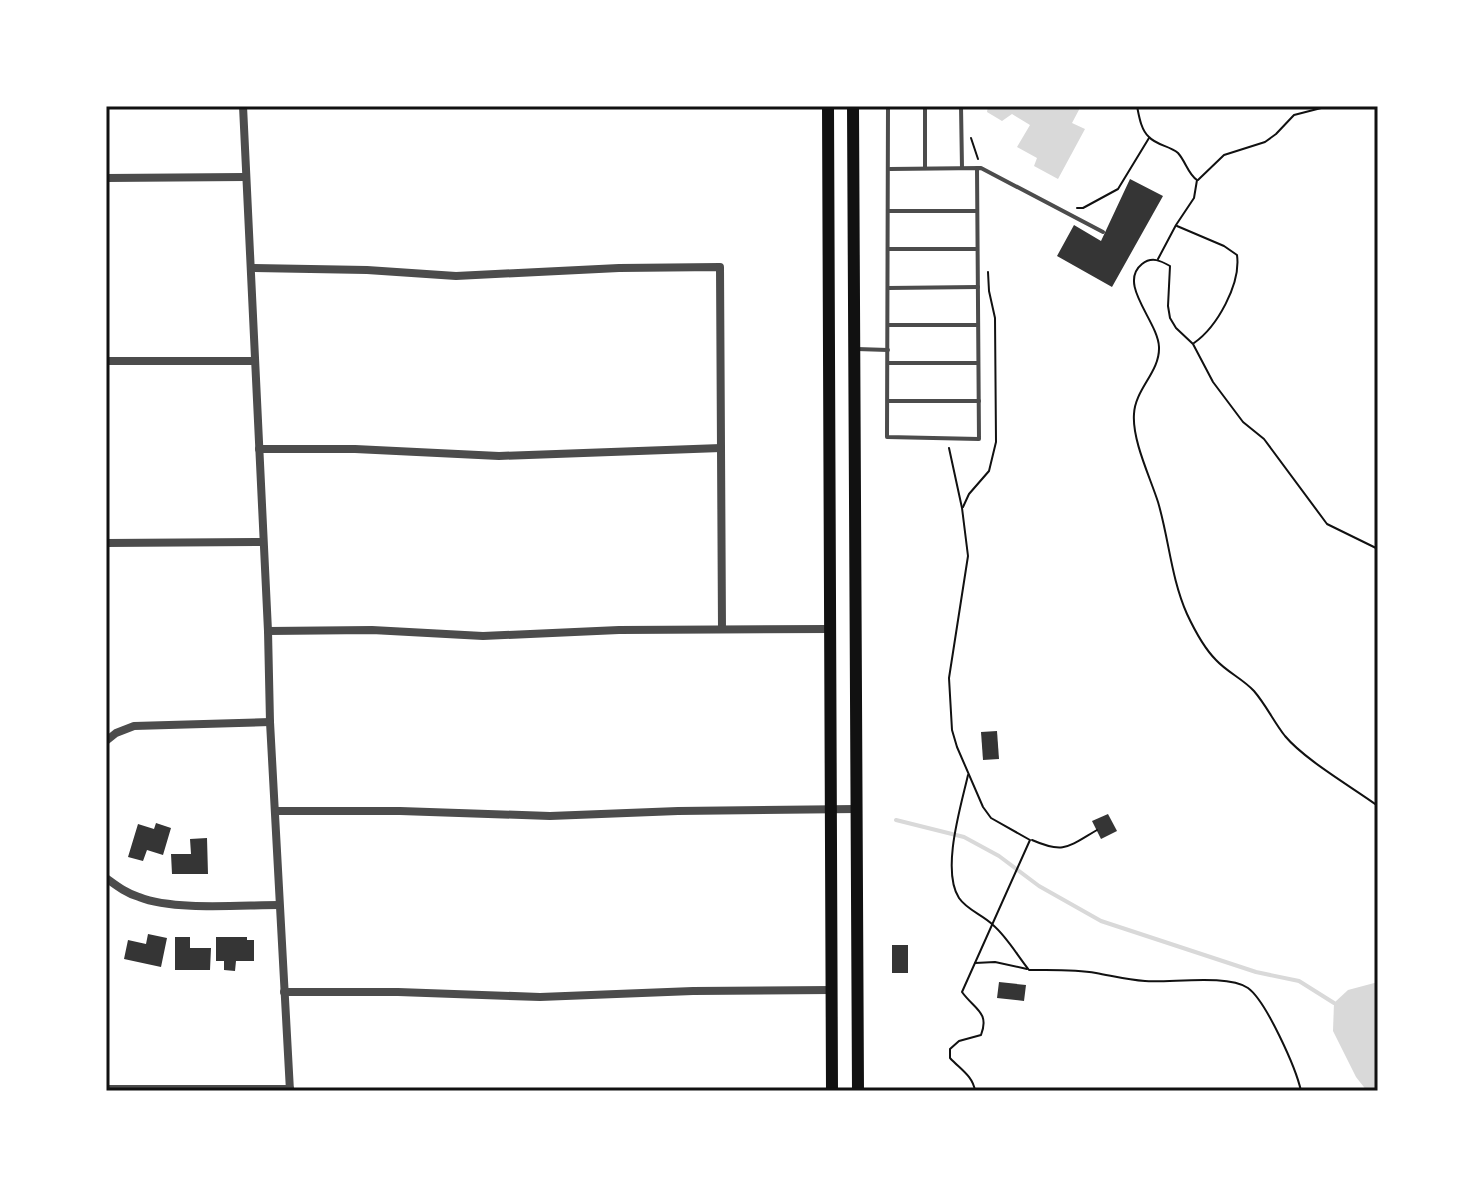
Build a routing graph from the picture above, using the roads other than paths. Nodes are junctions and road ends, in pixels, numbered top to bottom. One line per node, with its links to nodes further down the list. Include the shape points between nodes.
1 (243, 106): 11 (street)
2 (828, 106): 36 (main road)
3 (853, 106): 23 (main road)
4 (888, 106): 9 (lane)
5 (925, 106): 10 (lane)
6 (961, 106): 7 (lane)
7 (962, 168): 8 (lane); 10 (lane)
8 (977, 168): 14 (lane); 15 (lane)
9 (889, 169): 10 (lane); 13 (lane)
10 (925, 169)
11 (245, 177): 12 (street); 18 (street)
12 (106, 178)
13 (888, 211): 14 (lane); 16 (lane)
14 (977, 211): 17 (lane)
15 (1103, 232)
16 (888, 249): 17 (lane); 20 (lane)
17 (977, 249): 19 (lane)
18 (251, 268): 26 (street); 31 (street, via 456,276 720,267)
19 (978, 287): 20 (lane); 22 (lane)
20 (888, 288): 21 (lane)
21 (888, 325): 22 (lane); 24 (lane)
22 (978, 325): 28 (lane)
23 (855, 349): 24 (lane); 41 (main road)
24 (888, 350): 27 (lane)
25 (106, 361): 26 (street)
26 (255, 361): 32 (street)
27 (888, 363): 28 (lane); 29 (lane)
28 (978, 363): 30 (lane)
29 (888, 401): 30 (lane); 30 (lane, via 887,437 979,439)
30 (979, 401)
31 (721, 448): 32 (street, via 499,456); 35 (street)
32 (259, 449): 33 (street)
33 (263, 542): 34 (street); 37 (street)
34 (106, 543)
35 (722, 629): 36 (street); 37 (street, via 483,636)
36 (830, 629): 40 (main road)
37 (268, 631): 38 (street)
38 (270, 722): 39 (street, via 134,726); 42 (street)
39 (106, 741)
40 (831, 809): 41 (street); 42 (street, via 550,816); 45 (main road)
41 (856, 809): 50 (main road)
42 (275, 811): 44 (street)
43 (106, 878): 44 (street, via 125,892 161,903)
44 (279, 905): 46 (street)
45 (832, 990): 46 (street, via 540,997); 49 (main road)
46 (284, 992): 48 (street)
47 (106, 1089): 48 (street)
48 (290, 1090)
49 (832, 1091)
50 (858, 1091)

